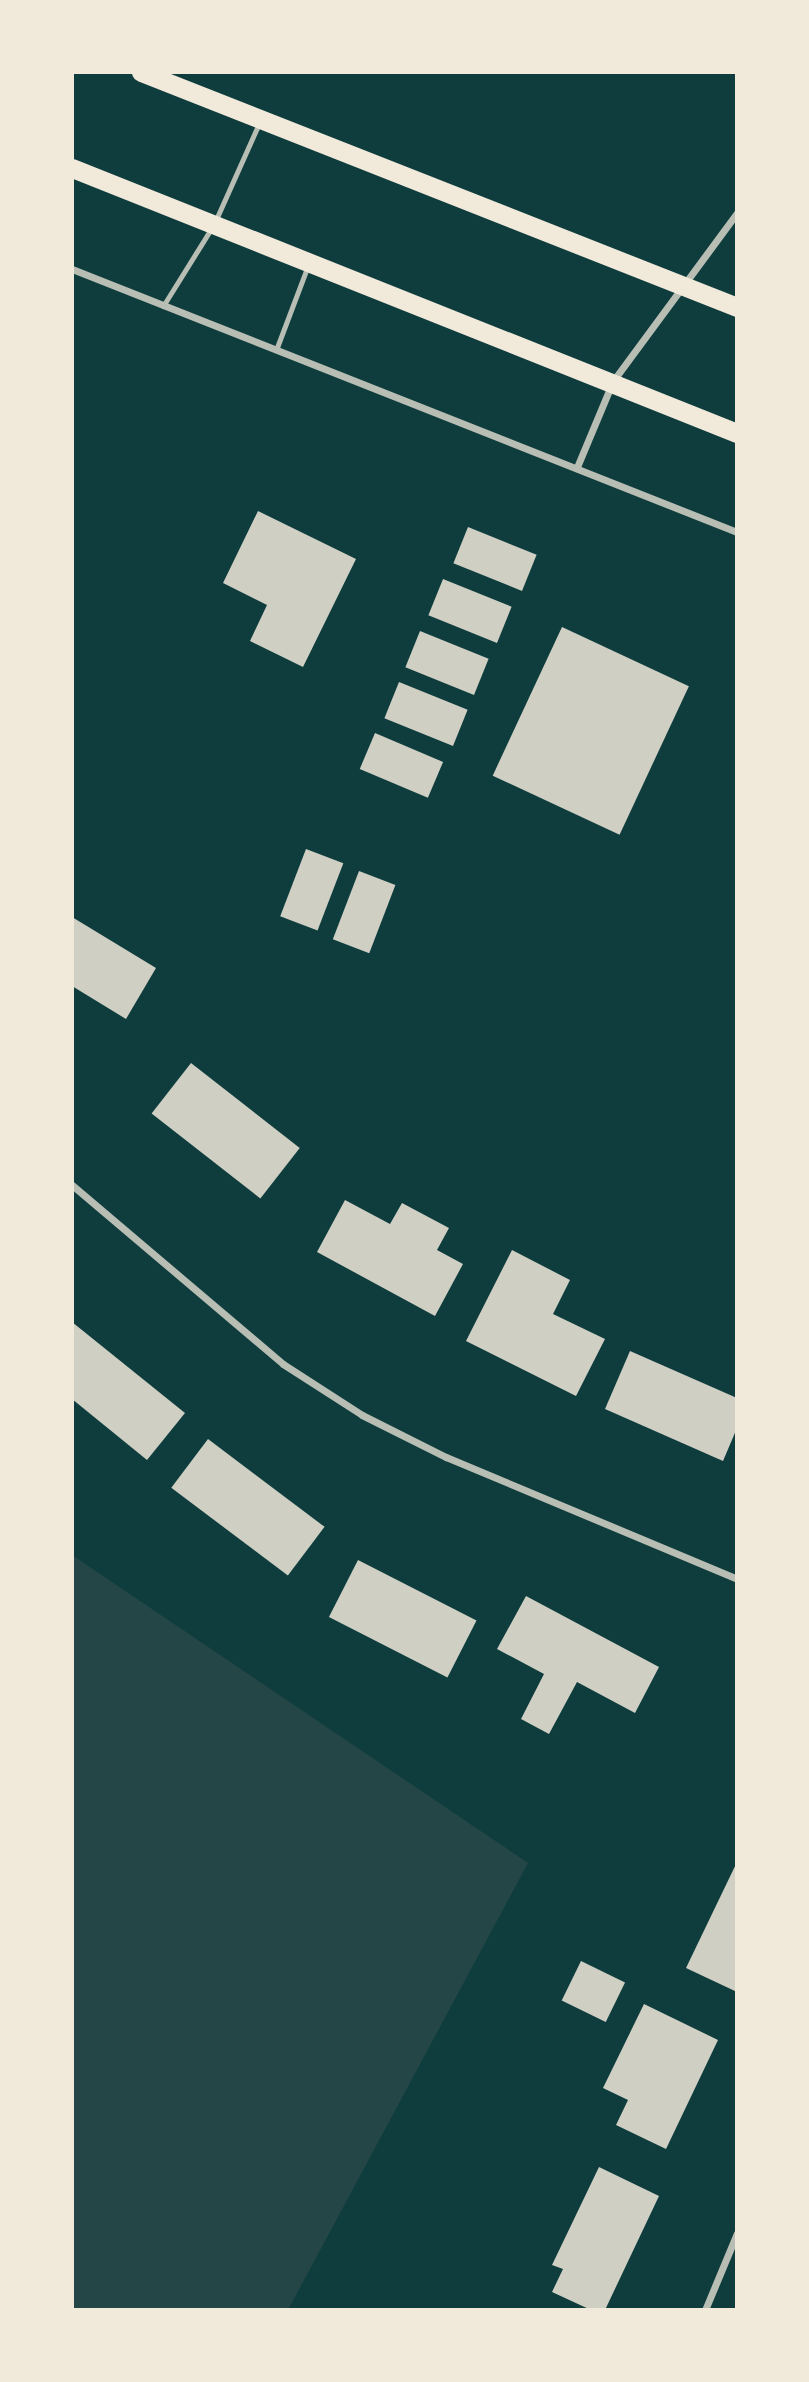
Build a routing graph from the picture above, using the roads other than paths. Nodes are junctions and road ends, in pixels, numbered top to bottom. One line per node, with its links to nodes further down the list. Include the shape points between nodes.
1 (141, 72): 2 (highway)
2 (261, 118): 5 (lane); 8 (highway)
3 (72, 168): 5 (highway)
4 (737, 213): 8 (street)
5 (214, 224): 6 (highway); 9 (lane)
6 (310, 261): 11 (lane); 12 (highway)
7 (72, 269): 9 (street)
8 (682, 285): 10 (highway); 12 (street)
9 (163, 306): 11 (street)
10 (737, 307)
11 (276, 350): 14 (street)
12 (613, 381): 13 (highway); 14 (street)
13 (737, 433)
14 (577, 467): 15 (street)
15 (737, 532)
16 (72, 1185): 17 (street, via 283,1364 362,1415 446,1457)
17 (737, 1579)
18 (737, 2233): 19 (street)
19 (705, 2310)

